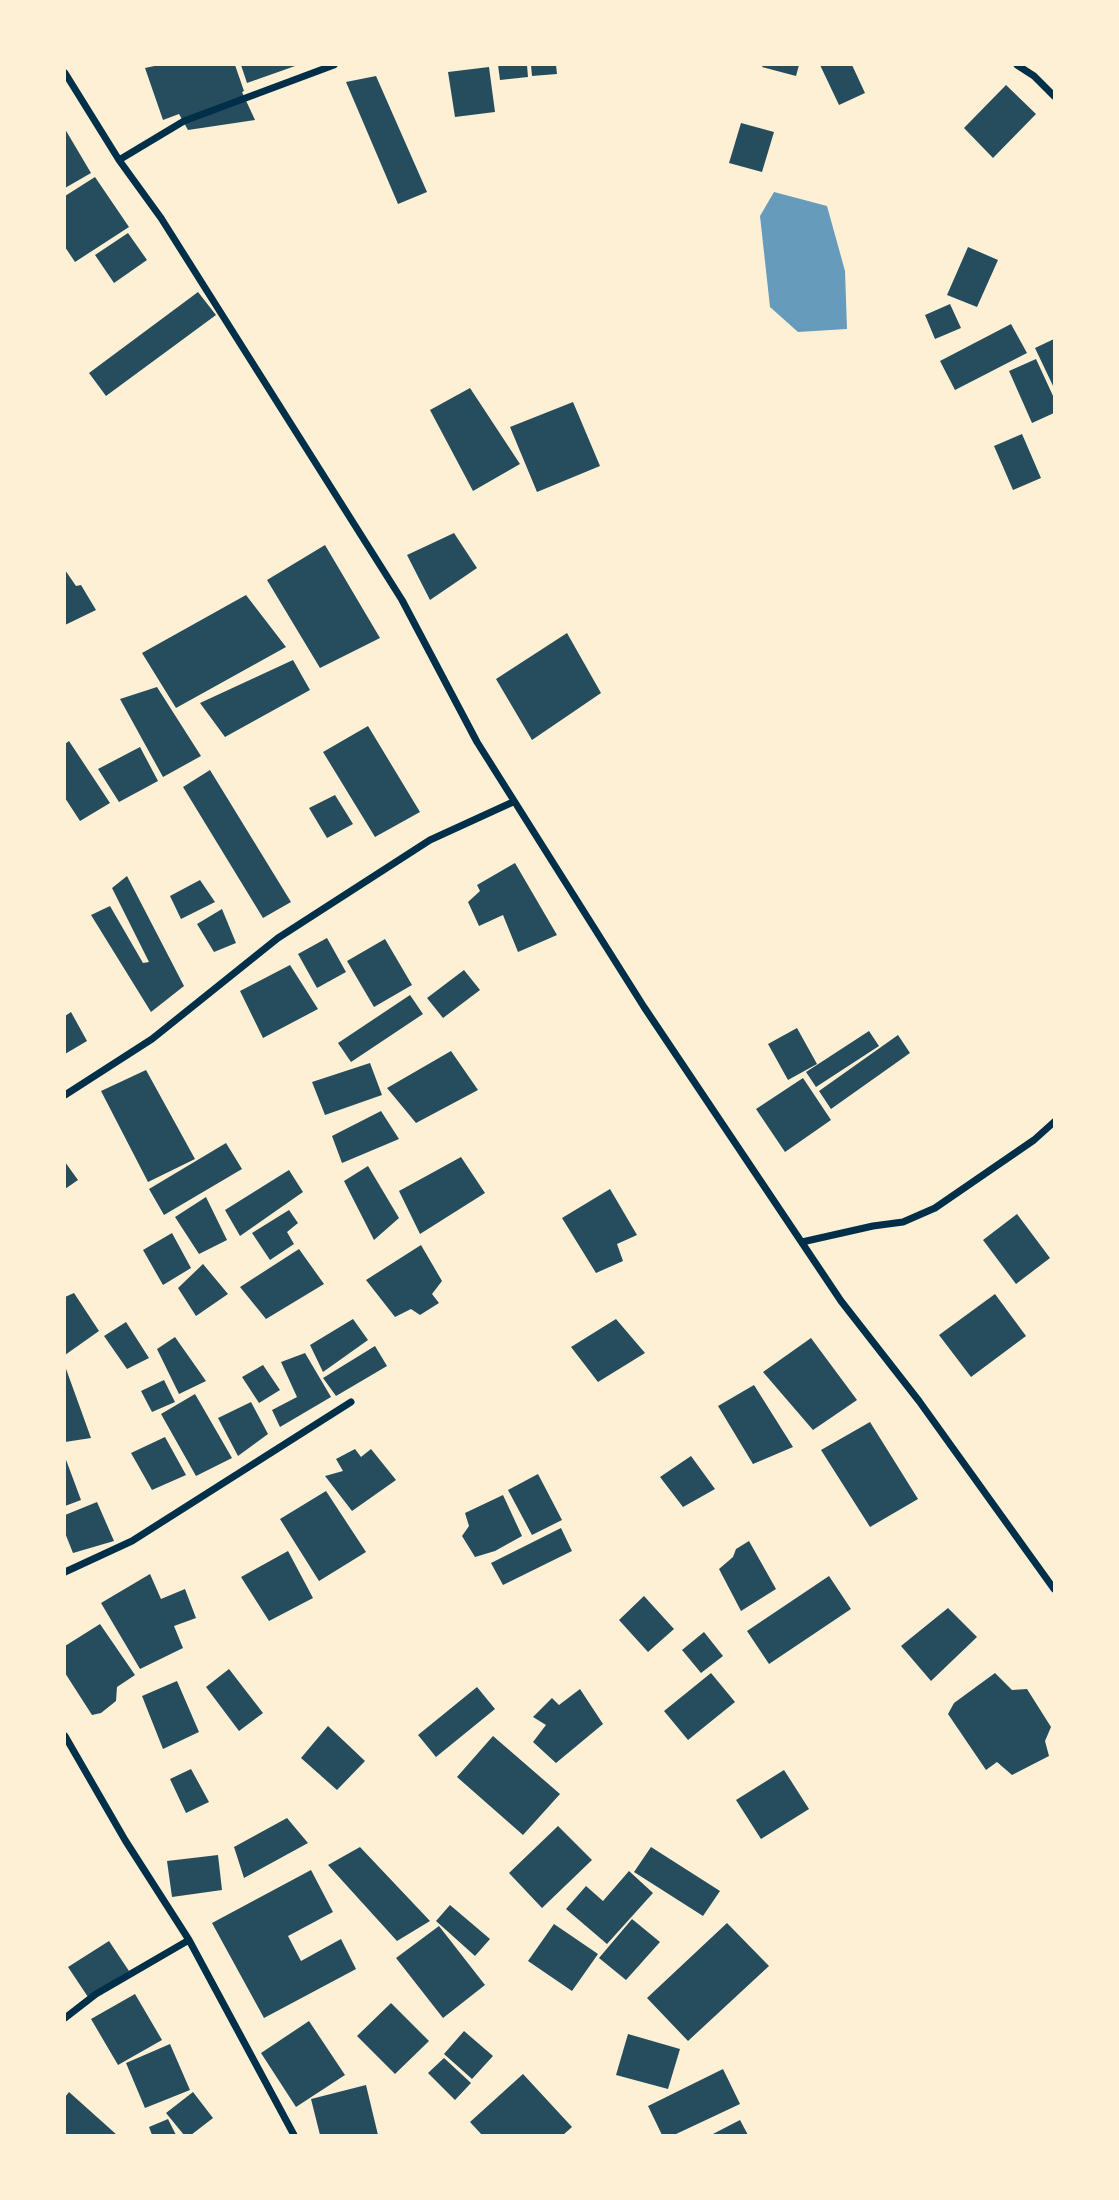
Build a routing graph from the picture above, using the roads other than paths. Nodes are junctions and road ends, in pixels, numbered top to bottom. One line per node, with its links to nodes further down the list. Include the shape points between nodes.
1 (334, 65): 5 (street, via 184,121)
2 (1017, 65): 4 (street)
3 (65, 74): 5 (street)
4 (1054, 96)
5 (120, 160): 6 (street, via 402,600)
6 (513, 802): 7 (street, via 430,840 278,938 152,1038); 9 (street)
7 (65, 1095)
8 (1054, 1122): 9 (street, via 935,1208 903,1222)
9 (802, 1242): 12 (street)
10 (351, 1402): 11 (street, via 132,1541)
11 (65, 1572)
12 (1054, 1588)
13 (65, 1736): 14 (street)
14 (189, 1940): 15 (street, via 96,1994); 16 (street)
15 (65, 2018)
16 (294, 2135)

